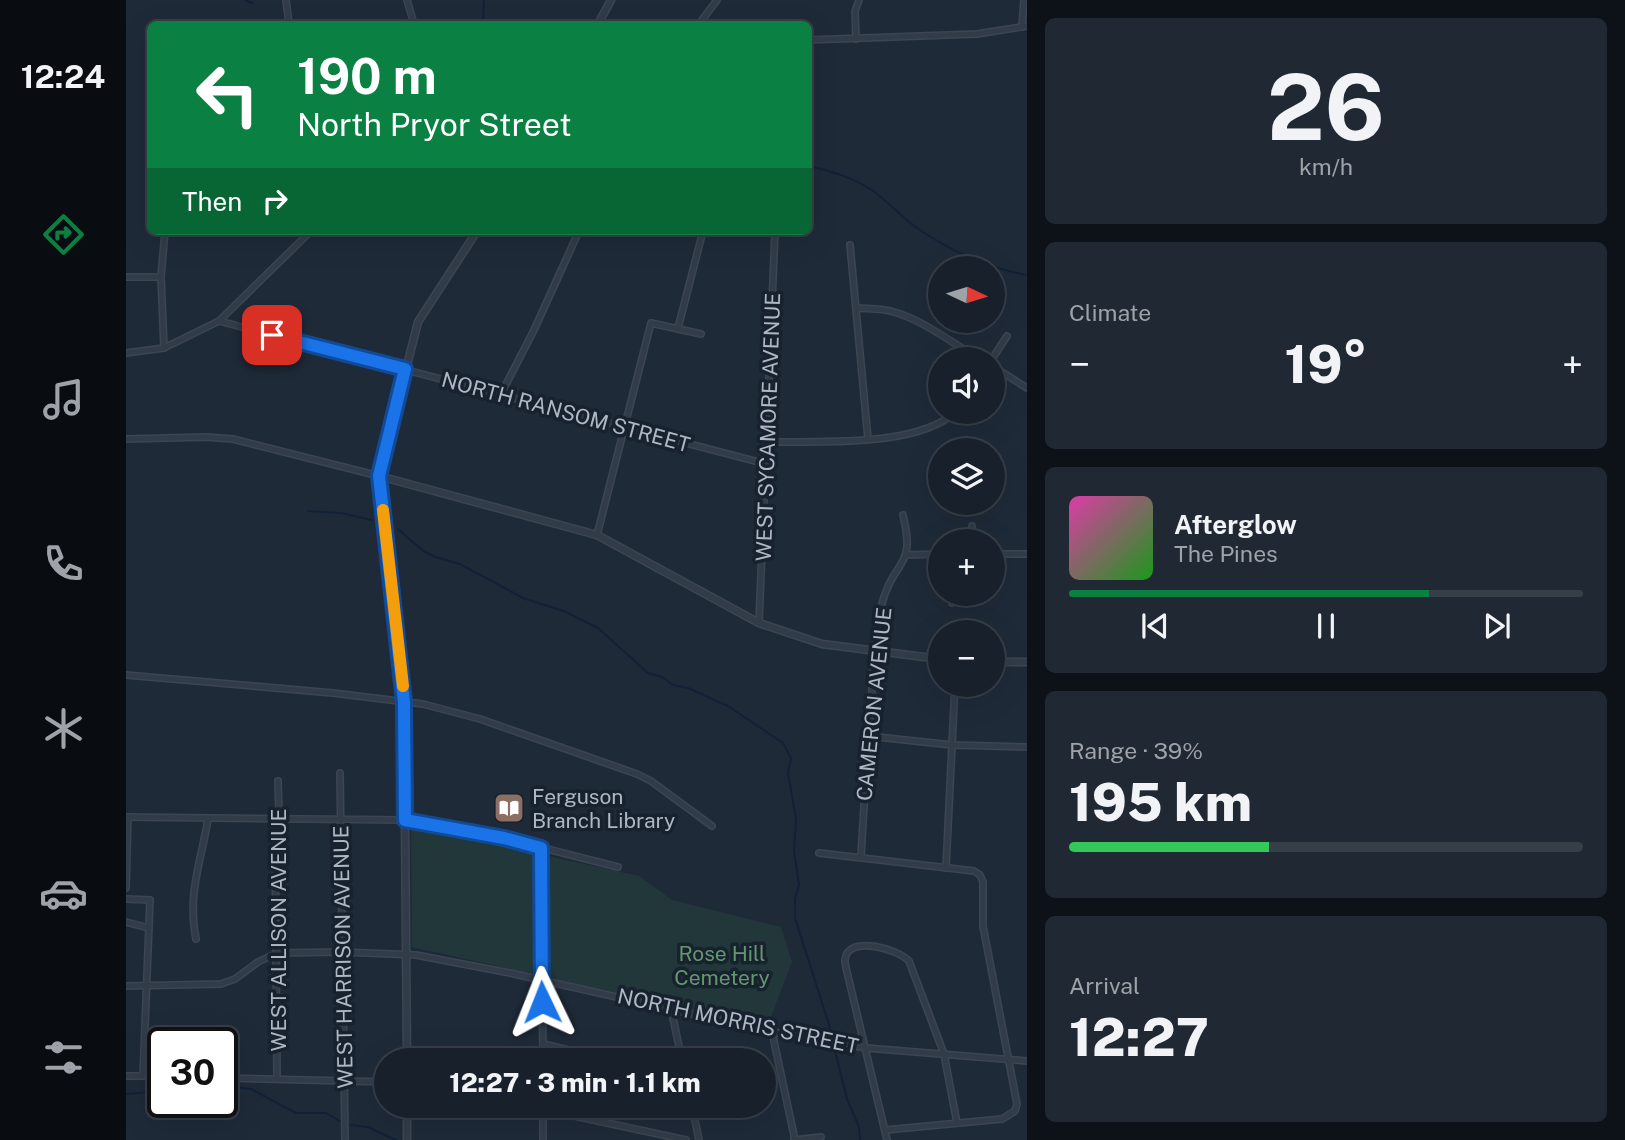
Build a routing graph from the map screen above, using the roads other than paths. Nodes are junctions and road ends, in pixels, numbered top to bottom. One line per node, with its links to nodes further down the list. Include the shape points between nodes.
1 (286, 0): 7 (street)
2 (407, 0): 8 (street)
3 (611, 0): 9 (street)
4 (717, 0): 10 (street)
5 (859, 0): 13 (street)
6 (1024, 0): 11 (street)
7 (289, 21)
8 (413, 21)
9 (600, 21)
10 (701, 21)
11 (1024, 26): 13 (street, via 977,34)
12 (812, 40): 13 (street)
13 (856, 40)
14 (165, 235): 22 (street)
15 (307, 235): 24 (street)
16 (474, 235): 32 (street, via 423,312)
17 (577, 235): 35 (street)
18 (702, 235): 25 (street)
19 (775, 235): 40 (street, WEST SYCAMORE AVENUE)
20 (850, 245): 23 (street)
21 (126, 277): 22 (street)
22 (161, 277): 30 (street)
23 (856, 308): 28 (street, via 900,314); 39 (street)
24 (219, 321): 30 (street); 32 (street, NORTH RANSOM STREET)
25 (678, 328): 26 (street); 37 (street, via 651,323)
26 (701, 334)
27 (1007, 336): 29 (street)
28 (960, 347)
29 (1000, 347)
30 (164, 348): 31 (street)
31 (126, 353)
32 (405, 369): 35 (street, NORTH RANSOM STREET); 42 (street)
33 (1005, 374): 34 (street)
34 (1027, 388)
35 (502, 394): 37 (street, NORTH RANSOM STREET)
36 (940, 424): 39 (street)
37 (625, 427): 41 (street, NORTH RANSOM STREET); 46 (street)
38 (126, 439): 42 (street, via 233,439)
39 (868, 439): 40 (street)
40 (768, 442): 41 (street, WEST SYCAMORE AVENUE)
41 (766, 464): 51 (street, WEST SYCAMORE AVENUE)
42 (379, 476): 46 (street); 58 (street)
43 (903, 515): 50 (street)
44 (972, 526): 45 (street)
45 (972, 529)
46 (597, 534): 51 (street)
47 (928, 554): 50 (street)
48 (1005, 554): 49 (street)
49 (1027, 554)
50 (907, 555): 52 (street, CAMERON AVENUE, via 883,602)
51 (760, 623): 52 (street, via 822,644)
52 (875, 652): 53 (street); 59 (street, CAMERON AVENUE)
53 (928, 658)
54 (1005, 662): 55 (street)
55 (1027, 663)
56 (126, 675): 58 (street)
57 (954, 697): 60 (street)
58 (404, 702): 68 (street); 69 (street, via 472,716 637,774)
59 (868, 736): 60 (street); 72 (street, CAMERON AVENUE)
60 (952, 745): 61 (street); 74 (street)
61 (1027, 747)
62 (340, 773): 67 (street, WEST HARRISON AVENUE)
63 (278, 781): 66 (street, WEST ALLISON AVENUE)
64 (127, 817): 65 (street); 75 (street)
65 (208, 819): 66 (street); 79 (street, via 194,879)
66 (275, 820): 67 (street); 81 (street, WEST ALLISON AVENUE)
67 (341, 820): 68 (street); 80 (street, WEST HARRISON AVENUE)
68 (405, 820): 70 (street); 82 (street)
69 (712, 826)
70 (541, 848): 73 (street); 83 (street)
71 (819, 853): 72 (street)
72 (861, 857): 74 (street)
73 (618, 867)
74 (946, 868): 95 (street, via 974,871 983,882 983,926)
75 (126, 888)
76 (126, 899): 78 (street, via 150,900)
77 (126, 922): 78 (street)
78 (149, 928): 84 (street)
79 (197, 939)
80 (342, 952): 81 (street, NORTH MORRIS STREET); 82 (street, NORTH MORRIS STREET); 102 (street, WEST HARRISON AVENUE)
81 (277, 953): 84 (street, NORTH MORRIS STREET, via 221,984); 101 (street, WEST ALLISON AVENUE)
82 (406, 954): 83 (street, NORTH MORRIS STREET); 89 (street)
83 (542, 980): 86 (street, NORTH MORRIS STREET); 88 (street)
84 (146, 985): 85 (street, NORTH MORRIS STREET); 98 (street)
85 (126, 986)
86 (671, 1009): 87 (street, NORTH MORRIS STREET); 92 (street)
87 (772, 1032): 93 (street, NORTH MORRIS STREET); 116 (street)
88 (543, 1044): 90 (street); 91 (street)
89 (407, 1048)
90 (543, 1048)
91 (560, 1048)
92 (679, 1048)
93 (866, 1048): 94 (street, NORTH MORRIS STREET); 94 (street, via 845,960 853,948 872,946 905,957 914,970); 109 (street)
94 (944, 1055): 95 (street, NORTH MORRIS STREET); 108 (street)
95 (1009, 1059): 96 (street, NORTH MORRIS STREET); 108 (street, via 1015,1111 1002,1119)
96 (1027, 1061)
97 (126, 1076): 98 (street)
98 (143, 1076): 99 (street)
99 (147, 1076)
100 (238, 1078): 101 (street)
101 (277, 1079): 102 (street)
102 (344, 1082): 103 (street); 111 (street, WEST HARRISON AVENUE)
103 (374, 1082)
104 (407, 1118): 112 (street)
105 (543, 1118): 113 (street)
106 (590, 1118): 114 (street)
107 (694, 1118): 115 (street)
108 (957, 1123): 109 (street)
109 (885, 1130): 117 (street)
110 (821, 1137): 116 (street)
111 (345, 1140)
112 (407, 1140)
113 (543, 1140)
114 (685, 1140)
115 (699, 1140)
116 (795, 1140)
117 (887, 1140)

